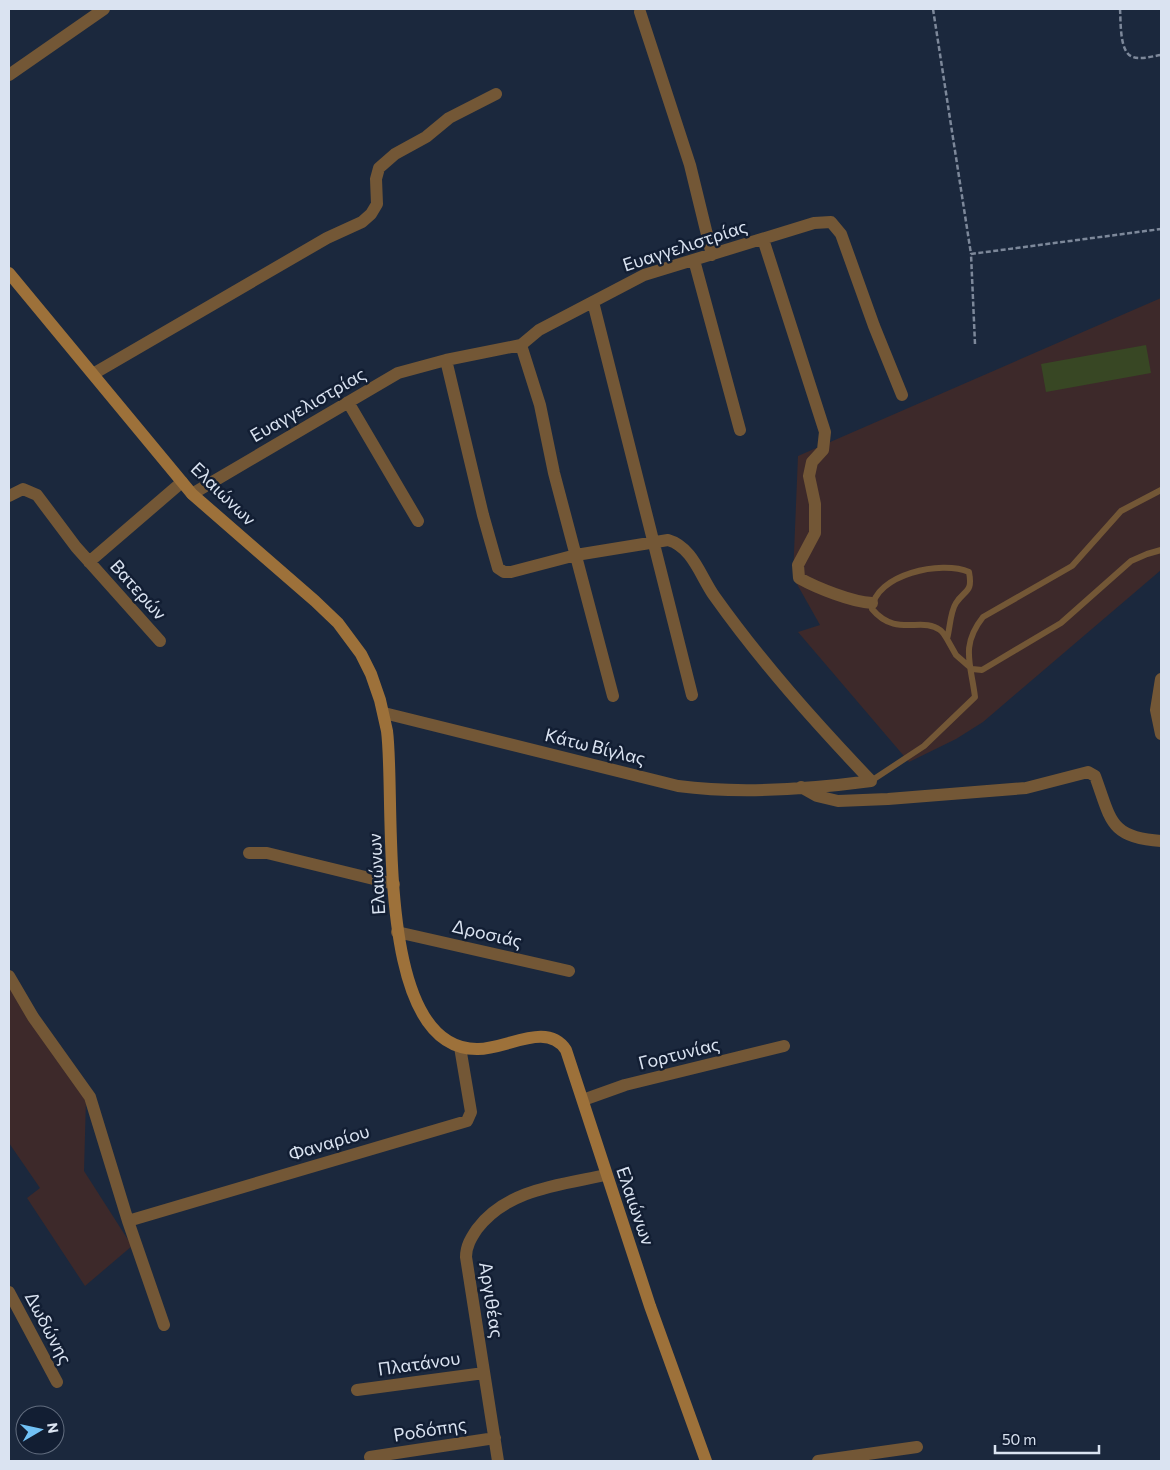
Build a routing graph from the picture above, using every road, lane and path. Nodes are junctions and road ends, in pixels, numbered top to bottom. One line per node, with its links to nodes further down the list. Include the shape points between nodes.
1 (104, 9): 6 (street)
2 (933, 9): 10 (path)
3 (1120, 9): 5 (path, via 1124,47 1128,55 1134,58)
4 (640, 12): 11 (street, via 690,165)
5 (1161, 54)
6 (9, 75)
7 (496, 94): 18 (street, via 449,118 379,168 376,179 378,204 362,222 327,238)
8 (1161, 228): 10 (path)
9 (763, 239): 11 (street, Ευαγγελιστρίας); 19 (street, Ευαγγελιστρίας, via 814,223 831,222 841,234); 31 (street, via 825,432 823,450 812,462 810,476 815,504 815,533 798,564 799,578 812,586)
10 (971, 254): 15 (path)
11 (712, 255): 12 (street, Ευαγγελιστρίας)
12 (694, 260): 14 (street, Ευαγγελιστρίας, via 644,276); 21 (street)
13 (9, 273): 18 (main road, Ελαιώνων)
14 (593, 302): 16 (street, Ευαγγελιστρίας, via 539,330); 27 (street)
15 (975, 344)
16 (521, 345): 17 (street, Ευαγγελιστρίας); 29 (street, via 540,405)
17 (446, 360): 20 (street, Ευαγγελιστρίας, via 398,373); 29 (street, via 498,568 512,572)
18 (93, 374): 22 (main road, Ελαιώνων)
19 (902, 396)
20 (348, 402): 24 (street, Ευαγγελιστρίας); 26 (street)
21 (740, 430)
22 (182, 482): 24 (main road, Ελαιώνων); 30 (street)
23 (1161, 490): 34 (lane, via 1121,511 1072,566 983,617 972,630 967,646)
24 (192, 494): 38 (main road, Ελαιώνων, via 338,623 366,665)
25 (9, 496): 30 (street, Βατερών, via 23,489 36,495)
26 (418, 522)
27 (653, 542): 29 (street); 36 (street); 40 (street, via 668,540 686,550 714,596 752,646 806,713)
28 (1161, 550): 34 (lane, via 1132,561 1061,623 982,670)
29 (576, 555): 37 (street)
30 (89, 562): 33 (street, Βατερών)
31 (872, 603): 32 (lane, via 872,609 881,620 915,627 929,625 940,630); 32 (lane, via 892,581 935,567 958,567 969,572 971,583 956,604)
32 (947, 639): 34 (lane, via 956,655)
33 (160, 641)
34 (972, 670): 40 (lane, via 975,697 924,746)
35 (1161, 679): 39 (street, via 1156,710)
36 (692, 695)
37 (613, 696)
38 (384, 713): 41 (street, Κάτω Βίγλας, via 678,786 723,789); 44 (main road, Ελαιώνων, via 389,746)
39 (1161, 734)
40 (871, 781): 41 (street, Κάτω Βίγλας)
41 (800, 787): 42 (street, via 827,800 888,800 1026,788 1088,772 1095,776 1114,824 1121,831 1128,836)
42 (1161, 840)
43 (249, 853): 44 (street, via 267,853)
44 (394, 884): 45 (main road, Ελαιώνων)
45 (397, 932): 46 (street, Δροσιάς); 49 (main road, Ελαιώνων, via 407,980 418,1005 440,1034)
46 (569, 971)
47 (9, 976): 52 (street, via 33,1017 90,1098)
48 (784, 1046): 50 (street, Γορτυνίας, via 625,1085)
49 (460, 1047): 50 (main road, Ελαιώνων, via 486,1049 539,1036 551,1037 568,1053); 52 (street, Φαναρίου, via 472,1112 467,1121)
50 (583, 1100): 51 (main road, Ελαιώνων)
51 (606, 1174): 55 (street, Αργιθέας, via 509,1200 489,1215 468,1243 466,1257); 62 (main road, Ελαιώνων)
52 (128, 1221): 54 (street)
53 (9, 1292): 56 (street, Δωδώνης)
54 (164, 1325)
55 (484, 1373): 57 (street, Πλατάνου); 58 (street, Αργιθέας)
56 (57, 1382)
57 (357, 1390)
58 (495, 1438): 60 (street, Ροδόπης); 61 (street, Αργιθέας)
59 (917, 1447): 63 (street)
60 (370, 1457)
61 (498, 1461)
62 (706, 1461)
63 (818, 1461)

